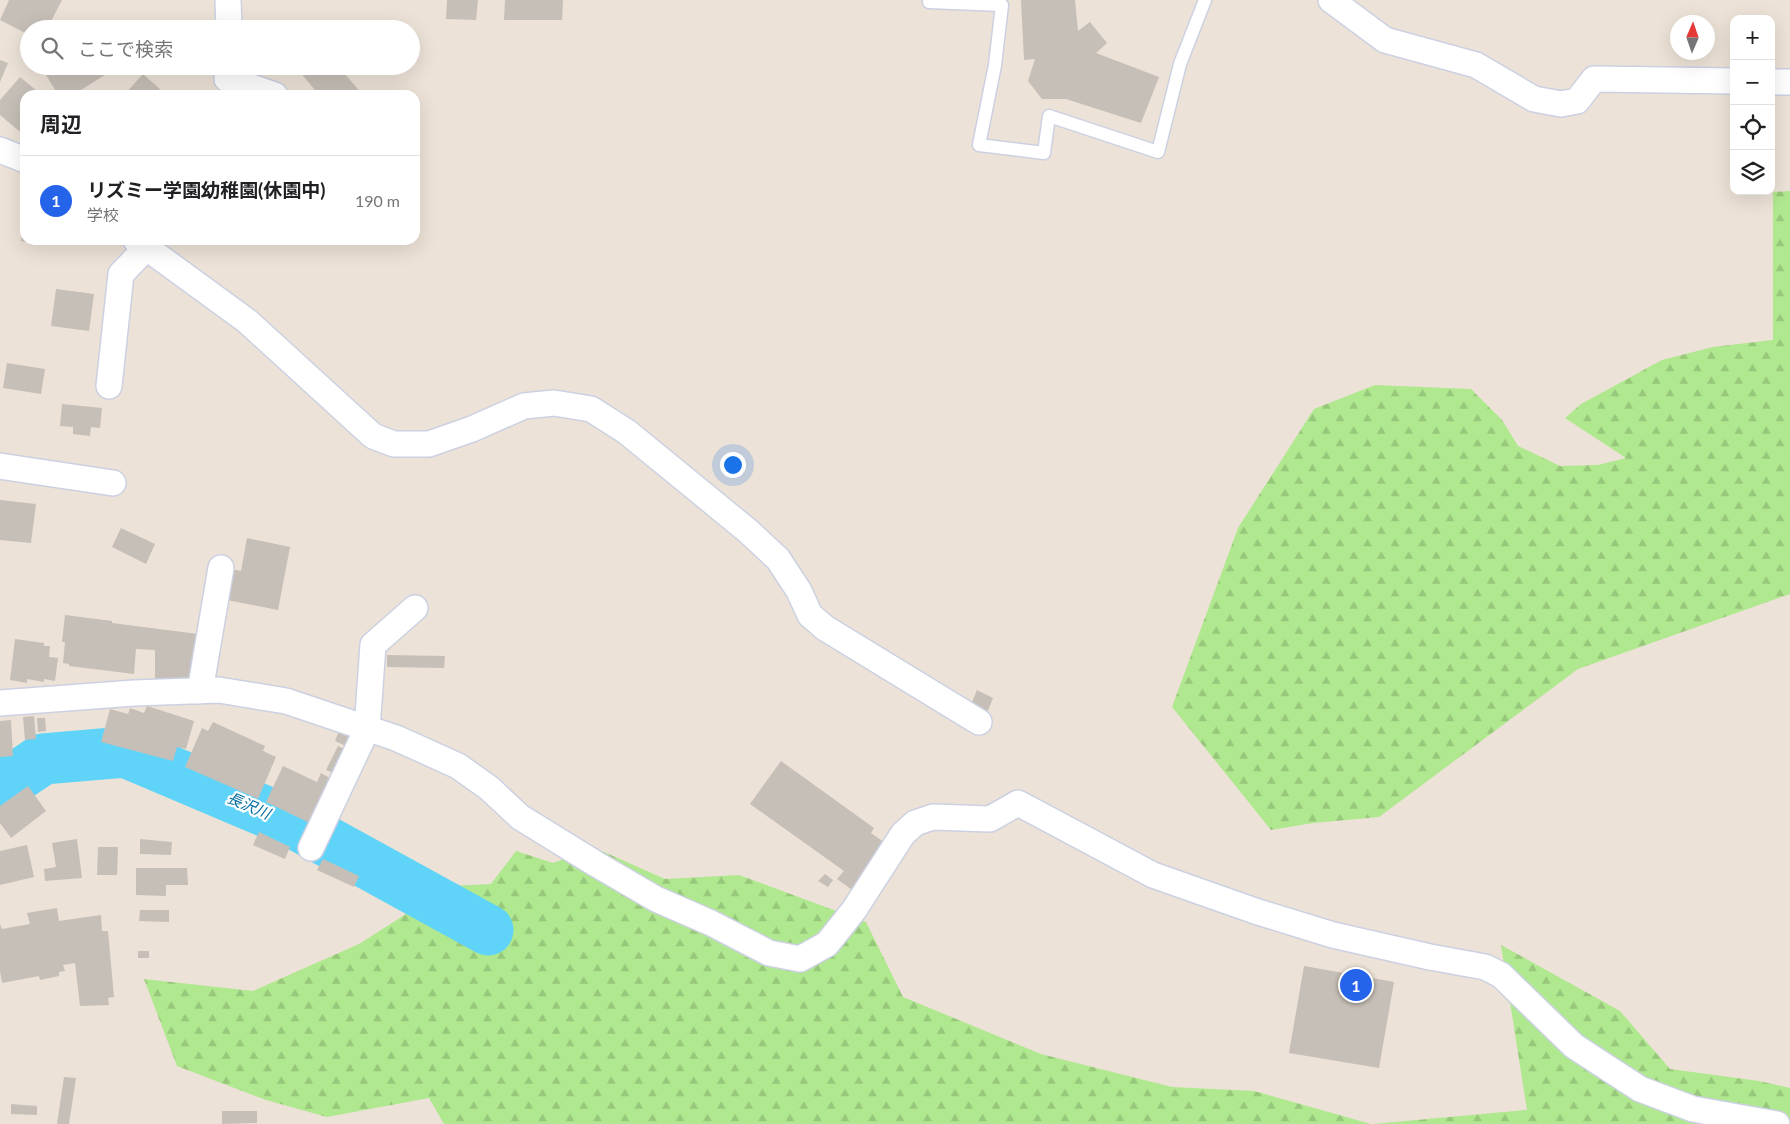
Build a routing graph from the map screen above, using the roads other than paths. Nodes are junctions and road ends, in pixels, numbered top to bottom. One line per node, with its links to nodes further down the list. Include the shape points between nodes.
1 (228, 0): 5 (street)
2 (929, 0): 3 (lane, via 1002,5 995,65 979,145 1044,153 1049,116 1158,152 1180,64)
3 (1205, 0)
4 (1332, 0): 7 (street, via 1386,40 1476,65 1534,99 1561,104 1577,101 1594,79)
5 (229, 20)
6 (227, 75): 10 (street, via 227,79)
7 (1730, 81)
8 (1775, 82): 9 (street)
9 (1790, 82)
10 (261, 90)
11 (0, 150): 12 (street)
12 (20, 158)
13 (140, 245): 15 (street, via 122,274)
14 (142, 245): 22 (street, via 247,321 373,436 394,444 429,444 524,406 554,403 590,409 627,432 760,542 778,559 810,615 825,628)
15 (109, 386)
16 (0, 466): 17 (street)
17 (113, 483)
18 (221, 568): 20 (street)
19 (415, 608): 23 (street, via 373,645)
20 (200, 691): 21 (street); 23 (street, via 219,690 286,701)
21 (0, 704)
22 (978, 722)
23 (367, 729): 24 (street); 25 (street, via 396,738 458,766 489,788 520,817 566,847 656,898 769,953 800,959 827,944 854,910 903,834 915,823 933,817 990,819 1018,804 1152,875 1258,912 1332,935 1485,967 1501,976 1574,1046 1640,1090 1693,1109)
24 (316, 837)
25 (1777, 1124)

